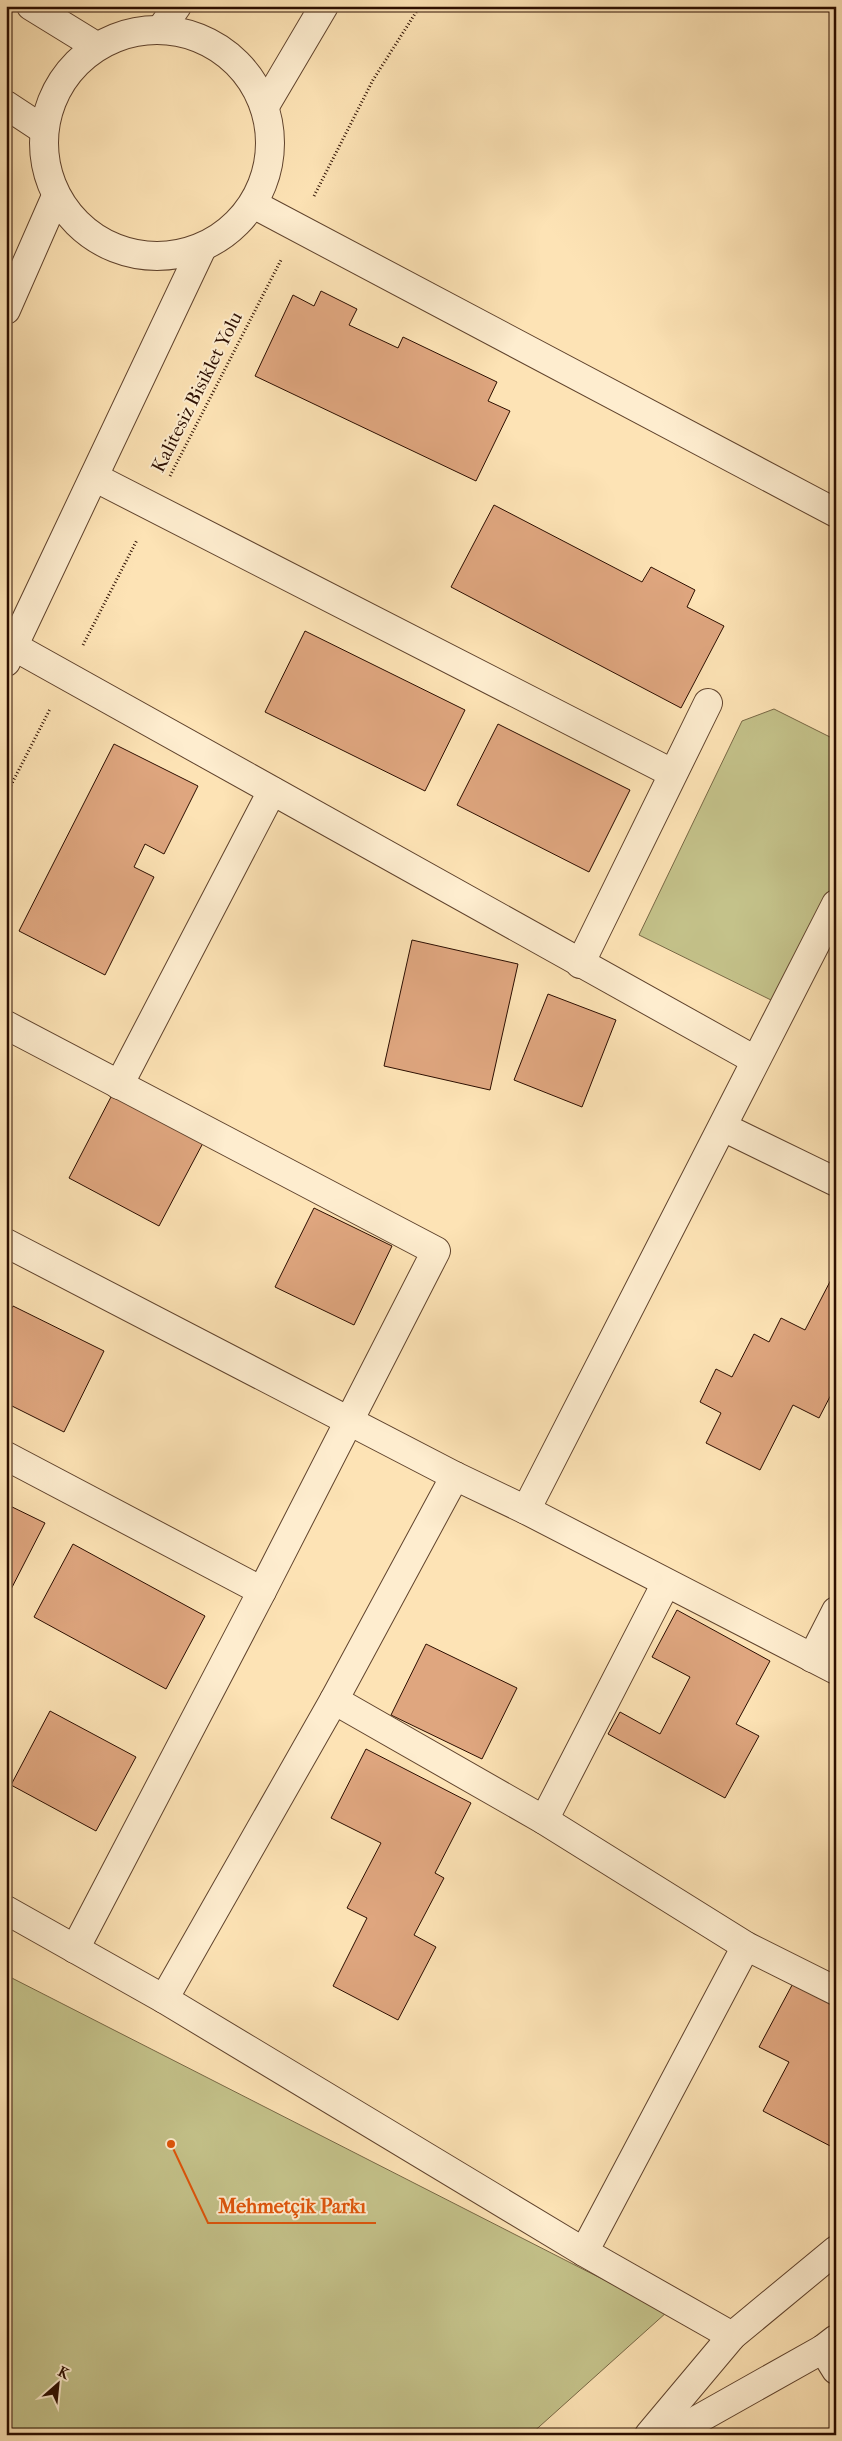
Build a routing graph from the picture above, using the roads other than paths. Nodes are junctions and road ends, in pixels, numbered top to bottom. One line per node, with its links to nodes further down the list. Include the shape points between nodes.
1 (31, 6): 5 (street)
2 (178, 6): 4 (street)
3 (324, 6): 7 (street)
4 (161, 29): 5 (street, via 127,33); 7 (street, via 195,36 225,52 249,76)
5 (96, 46): 8 (street, via 70,68 52,97)
6 (6, 105): 8 (street)
7 (265, 106): 10 (street, via 271,139 269,165)
8 (44, 130): 9 (street, via 45,164)
9 (56, 196): 11 (street, via 76,224 103,244 136,256 170,257); 12 (street)
10 (254, 204): 11 (street, via 232,230); 14 (street)
11 (202, 248): 13 (street)
12 (6, 310)
13 (94, 477): 15 (street); 17 (street)
14 (836, 513)
15 (10, 654): 18 (street, via 67,676)
16 (708, 703): 17 (street)
17 (672, 773): 20 (street)
18 (272, 792): 20 (street); 23 (street)
19 (836, 904): 22 (street)
20 (580, 964): 22 (street)
21 (6, 1025): 23 (street)
22 (754, 1060): 24 (street)
23 (120, 1085): 27 (street, via 436,1251)
24 (724, 1127): 25 (street); 30 (street)
25 (836, 1182)
26 (6, 1243): 27 (street)
27 (349, 1421): 29 (street); 32 (street)
28 (6, 1456): 32 (street)
29 (455, 1476): 30 (street); 36 (street)
30 (526, 1510): 31 (street)
31 (666, 1583): 34 (street); 37 (street)
32 (262, 1591): 40 (street)
33 (836, 1611): 34 (street)
34 (812, 1658): 35 (street)
35 (836, 1670)
36 (334, 1700): 37 (street); 42 (street)
37 (544, 1820): 39 (street)
38 (6, 1910): 40 (street)
39 (746, 1946): 41 (street); 44 (street)
40 (75, 1948): 42 (street)
41 (836, 1991)
42 (164, 1999): 44 (street)
43 (836, 2250): 45 (street)
44 (584, 2252): 45 (street)
45 (732, 2336): 47 (street)
46 (832, 2353): 48 (street)
47 (650, 2435)
48 (670, 2435)

